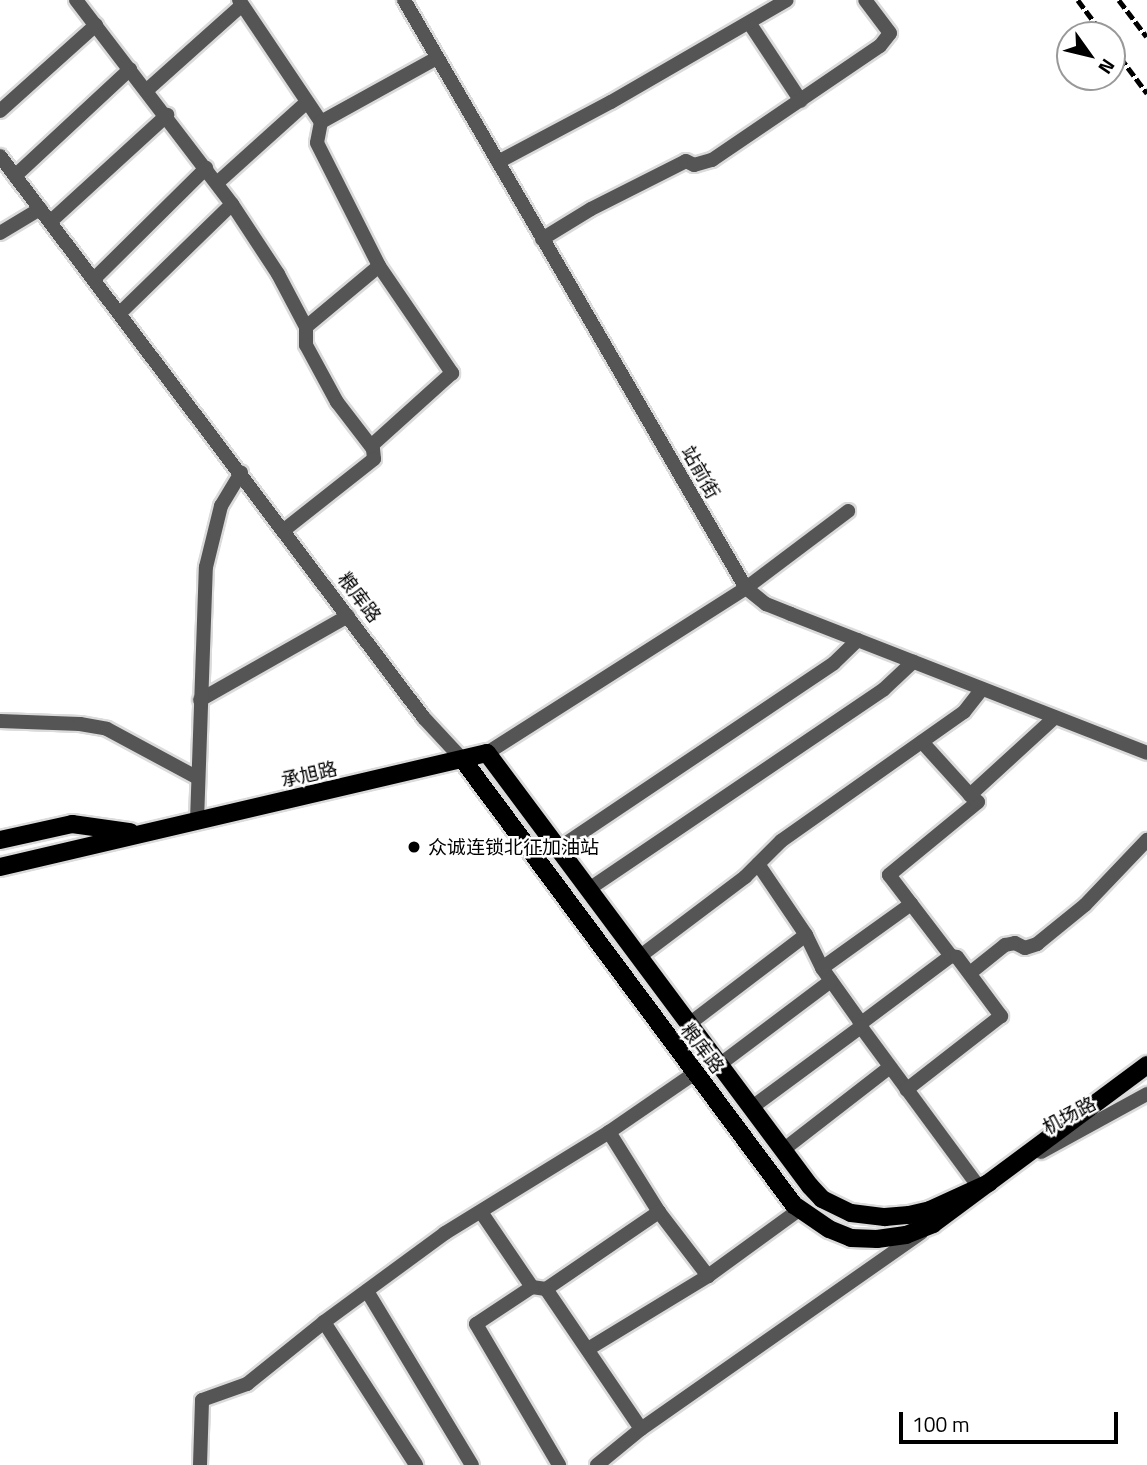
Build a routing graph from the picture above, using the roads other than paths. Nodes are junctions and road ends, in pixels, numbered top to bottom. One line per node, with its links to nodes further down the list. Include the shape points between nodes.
1 (76, 0): 7 (street)
2 (404, 0): 8 (street, 站前街)
3 (787, 0): 6 (street)
4 (865, 0): 11 (street, via 890,33 880,46)
5 (240, 2): 10 (street); 12 (street, via 296,81)
6 (750, 24): 11 (street); 17 (street)
7 (96, 25): 9 (street); 13 (street)
8 (438, 58): 15 (street); 17 (street, 站前街)
9 (130, 69): 10 (street); 19 (street)
10 (146, 90): 14 (street)
11 (801, 101): 25 (street, via 712,160 694,165 686,161)
12 (306, 103): 15 (street); 20 (street)
13 (0, 111)
14 (167, 116): 18 (street); 23 (street)
15 (321, 122): 26 (street, via 317,143)
16 (0, 156): 19 (street, 粮库路)
17 (498, 162): 25 (street, 站前街)
18 (206, 168): 20 (street); 27 (street)
19 (15, 176): 22 (street, 粮库路)
20 (218, 183): 21 (street)
21 (232, 204): 28 (street); 29 (street)
22 (40, 209): 23 (street, 粮库路); 24 (street)
23 (50, 222): 27 (street, 粮库路)
24 (0, 233)
25 (542, 239): 34 (street, 站前街)
26 (379, 266): 29 (street); 30 (street, via 452,373)
27 (94, 279): 28 (street, 粮库路)
28 (120, 313): 31 (street, 粮库路)
29 (306, 327): 30 (street, via 306,345 337,402)
30 (370, 446): 33 (street, via 373,459)
31 (241, 472): 33 (street, 粮库路); 39 (street, via 221,506 206,567)
32 (848, 511): 34 (street)
33 (284, 530): 35 (street, 粮库路)
34 (746, 588): 36 (street, 站前街, via 766,604); 44 (street)
35 (348, 616): 39 (street); 45 (street, 粮库路, via 424,718)
36 (858, 640): 37 (street, 站前街); 51 (street, via 834,663)
37 (913, 662): 38 (street, 站前街); 55 (street, via 884,689)
38 (982, 689): 40 (street, 站前街); 42 (street, via 964,712)
39 (200, 699): 46 (street)
40 (1055, 717): 43 (street, 站前街); 47 (street)
41 (0, 721): 46 (street, via 107,729)
42 (922, 742): 47 (street); 53 (street, via 792,832)
43 (1147, 752)
44 (487, 753): 45 (main road, 承旭路); 51 (main road, 粮库路)
45 (463, 760): 48 (main road, 承旭路); 68 (main road, 粮库路)
46 (198, 778): 48 (street)
47 (970, 795): 56 (street, via 978,802 889,875)
48 (197, 821): 49 (main road, 承旭路)
49 (141, 834): 50 (main road, 承旭路, via 72,824); 54 (main road, 承旭路)
50 (0, 840)
51 (559, 848): 55 (main road, 粮库路)
52 (1144, 848): 61 (street, via 1038,944 1025,948 1005,945)
53 (758, 864): 57 (street); 59 (street)
54 (0, 867)
55 (589, 889): 59 (main road, 粮库路)
56 (911, 904): 58 (street); 60 (street)
57 (806, 935): 60 (street); 63 (street)
58 (951, 956): 61 (street); 64 (street)
59 (639, 957): 63 (main road, 粮库路)
60 (822, 968): 62 (street)
61 (970, 973): 70 (street, via 1001,1016)
62 (831, 981): 64 (street); 65 (street)
63 (689, 1024): 65 (main road, 粮库路)
64 (860, 1025): 67 (street); 72 (street)
65 (719, 1065): 72 (main road, 粮库路)
66 (1147, 1065): 69 (main road)
67 (890, 1067): 70 (street); 74 (street)
68 (695, 1073): 73 (street); 77 (main road, 粮库路)
69 (1123, 1082): 71 (street); 75 (main road)
70 (906, 1090): 76 (street)
71 (1143, 1097): 75 (street, 机场路)
72 (751, 1108): 74 (main road, 粮库路)
73 (609, 1132): 78 (street); 79 (street)
74 (783, 1150): 76 (main road, 粮库路, via 822,1199 851,1213 909,1215)
75 (1007, 1169): 76 (main road)
76 (984, 1185): 80 (main road, 粮库路)
77 (799, 1210): 80 (main road, 粮库路, via 851,1237 906,1235); 81 (street)
78 (481, 1212): 82 (street); 83 (street)
79 (659, 1212): 81 (street); 82 (street)
80 (933, 1224): 86 (street)
81 (708, 1276): 85 (street)
82 (539, 1288): 85 (street); 90 (street, via 476,1324)
83 (367, 1291): 84 (street); 89 (street)
84 (324, 1322): 87 (street, via 247,1384 202,1401); 88 (street)
85 (587, 1349): 86 (street)
86 (641, 1429): 91 (street)
87 (200, 1465)
88 (416, 1465)
89 (472, 1465)
90 (559, 1465)
91 (597, 1465)

